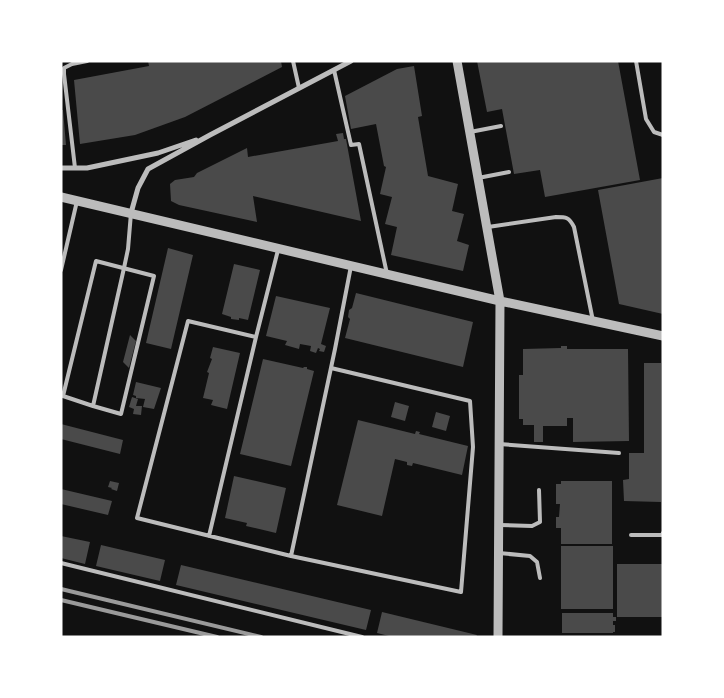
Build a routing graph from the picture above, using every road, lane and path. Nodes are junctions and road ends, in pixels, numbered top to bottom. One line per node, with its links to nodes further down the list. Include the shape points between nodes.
1 (87, 61): 13 (lane, via 64,68)
2 (293, 61): 7 (lane)
3 (351, 61): 6 (street)
4 (457, 61): 9 (street)
5 (636, 61): 11 (lane, via 646,119 654,132)
6 (334, 70): 7 (street); 24 (lane, via 351,145 359,144)
7 (299, 88): 10 (street)
8 (501, 126): 9 (lane)
9 (470, 132): 15 (street)
10 (210, 135): 13 (street, via 158,153); 18 (street, via 148,169)
11 (663, 135)
12 (61, 168): 13 (street)
13 (75, 168)
14 (509, 172): 15 (lane)
15 (478, 178): 19 (street)
16 (61, 197): 17 (street)
17 (80, 201): 18 (street); 23 (lane)
18 (131, 213): 20 (street); 22 (lane)
19 (486, 227): 25 (street); 26 (lane, via 556,217 571,221)
20 (278, 248): 21 (street); 28 (lane)
21 (351, 266): 24 (street); 29 (lane)
22 (124, 268): 30 (lane); 30 (lane, via 96,262 62,396); 30 (lane, via 154,276 121,414)
23 (61, 270)
24 (387, 274): 25 (street)
25 (500, 301): 26 (street); 31 (street)
26 (592, 321): 27 (street)
27 (663, 336)
28 (256, 337): 37 (lane); 37 (lane, via 188,321 137,518)
29 (331, 368): 39 (lane); 39 (lane, via 470,401 473,447 461,592)
30 (93, 406)
31 (499, 444): 32 (lane); 34 (street)
32 (619, 453)
33 (539, 490): 34 (lane, via 540,522 532,526)
34 (498, 525): 38 (street)
35 (663, 533): 36 (lane)
36 (631, 535)
37 (209, 536): 39 (lane)
38 (498, 553): 41 (lane, via 530,556 537,562); 43 (street)
39 (291, 556)
40 (61, 563): 42 (lane)
41 (540, 578)
42 (362, 637)
43 (498, 637)

